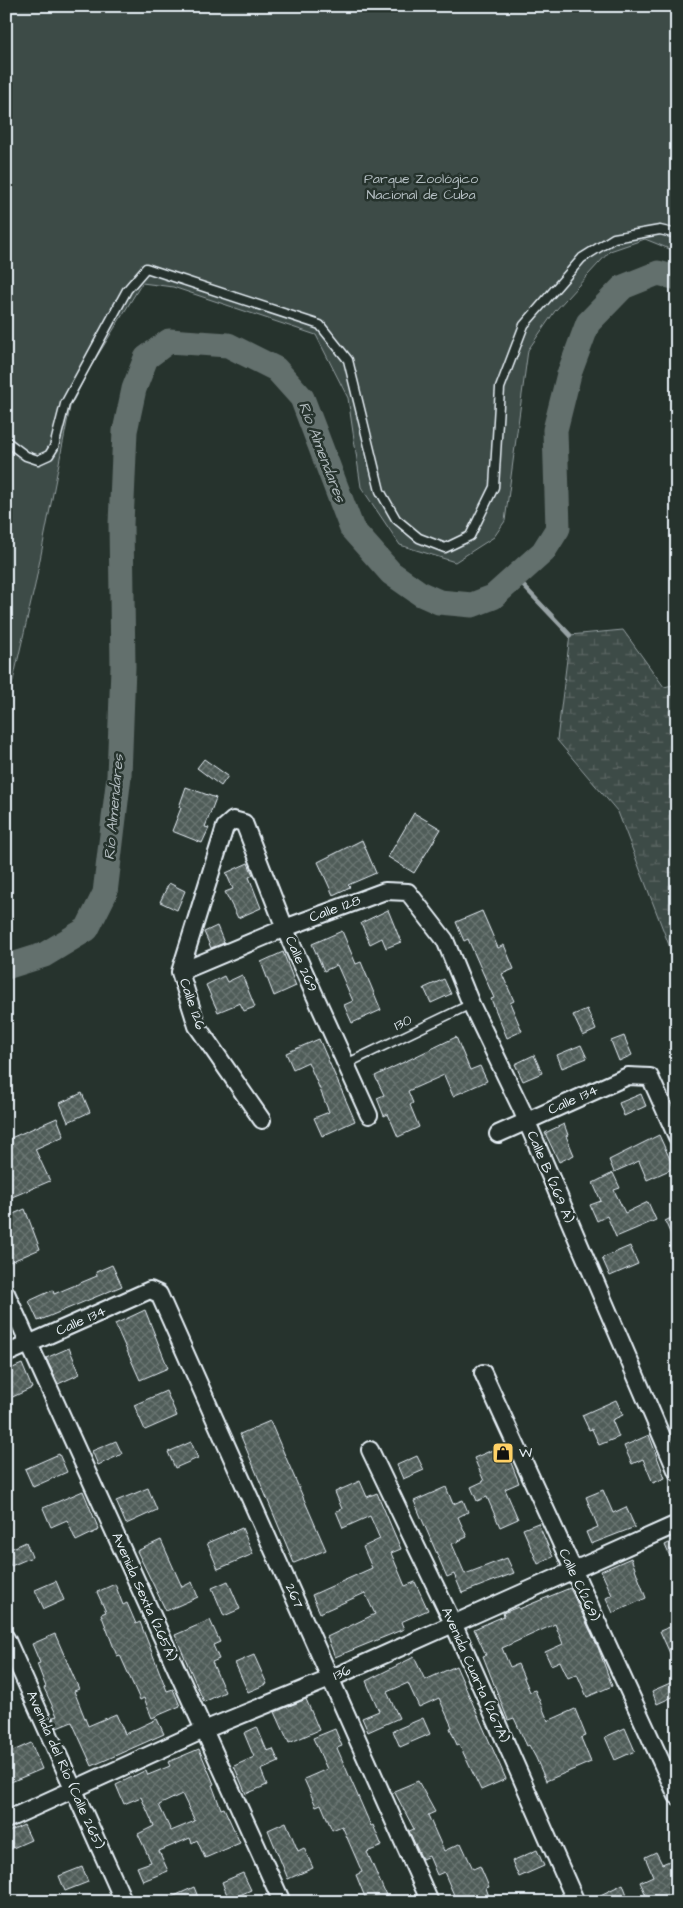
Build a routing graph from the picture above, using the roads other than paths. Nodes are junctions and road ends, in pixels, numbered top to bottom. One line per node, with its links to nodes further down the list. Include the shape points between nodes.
1 (677, 234): 2 (lane, via 660,230 614,238 582,258 524,325 500,388 494,487 470,536 446,548 419,538 396,519 380,491 348,360 320,324 146,268 127,290 65,404 54,447 48,455 38,460 26,456)
2 (6, 441)
3 (234, 820): 5 (street, Calle 269, via 244,823); 6 (street, Calle 126, via 225,827)
4 (408, 892): 5 (street, Calle 128, via 386,891); 7 (street, Calle B (269 A), via 445,940)
5 (285, 928): 6 (street, Calle 128); 8 (street, Calle 269)
6 (180, 972): 10 (street, Calle 126, via 197,1026)
7 (471, 1004): 8 (lane, 130); 11 (street, Calle B (269 A))
8 (346, 1064): 9 (street, Calle 269)
9 (368, 1115)
10 (262, 1120)
11 (525, 1121): 12 (street, Calle 134); 13 (street, Calle 134, via 628,1076 650,1077); 20 (street, Calle B (269 A))
12 (498, 1134)
13 (677, 1137)
14 (156, 1291): 16 (street, Calle 134, via 150,1290); 25 (street, 267)
15 (6, 1293): 16 (street, Avenida Sexta (265A))
16 (30, 1344): 17 (street, Calle 134); 26 (street, Avenida Sexta (265A))
17 (6, 1354)
18 (483, 1373): 22 (street, Calle C(269))
19 (370, 1450): 23 (street, Avenida Cuarta (267A))
20 (677, 1472)
21 (677, 1524): 22 (street, 136)
22 (572, 1570): 23 (street, 136); 28 (street, Calle C(269))
23 (453, 1623): 25 (street, 136); 33 (street, Avenida Cuarta (267A))
24 (6, 1638): 27 (street, Avenida del Río (Calle 265))
25 (332, 1678): 26 (street, 136); 32 (street, 267)
26 (204, 1730): 27 (street, 136); 31 (street, Avenida Sexta (265A))
27 (73, 1788): 29 (street, 136); 30 (street, Avenida del Río (Calle 265))
28 (677, 1796)
29 (6, 1820)
30 (124, 1902)
31 (282, 1902)
32 (430, 1902)
33 (576, 1902)

